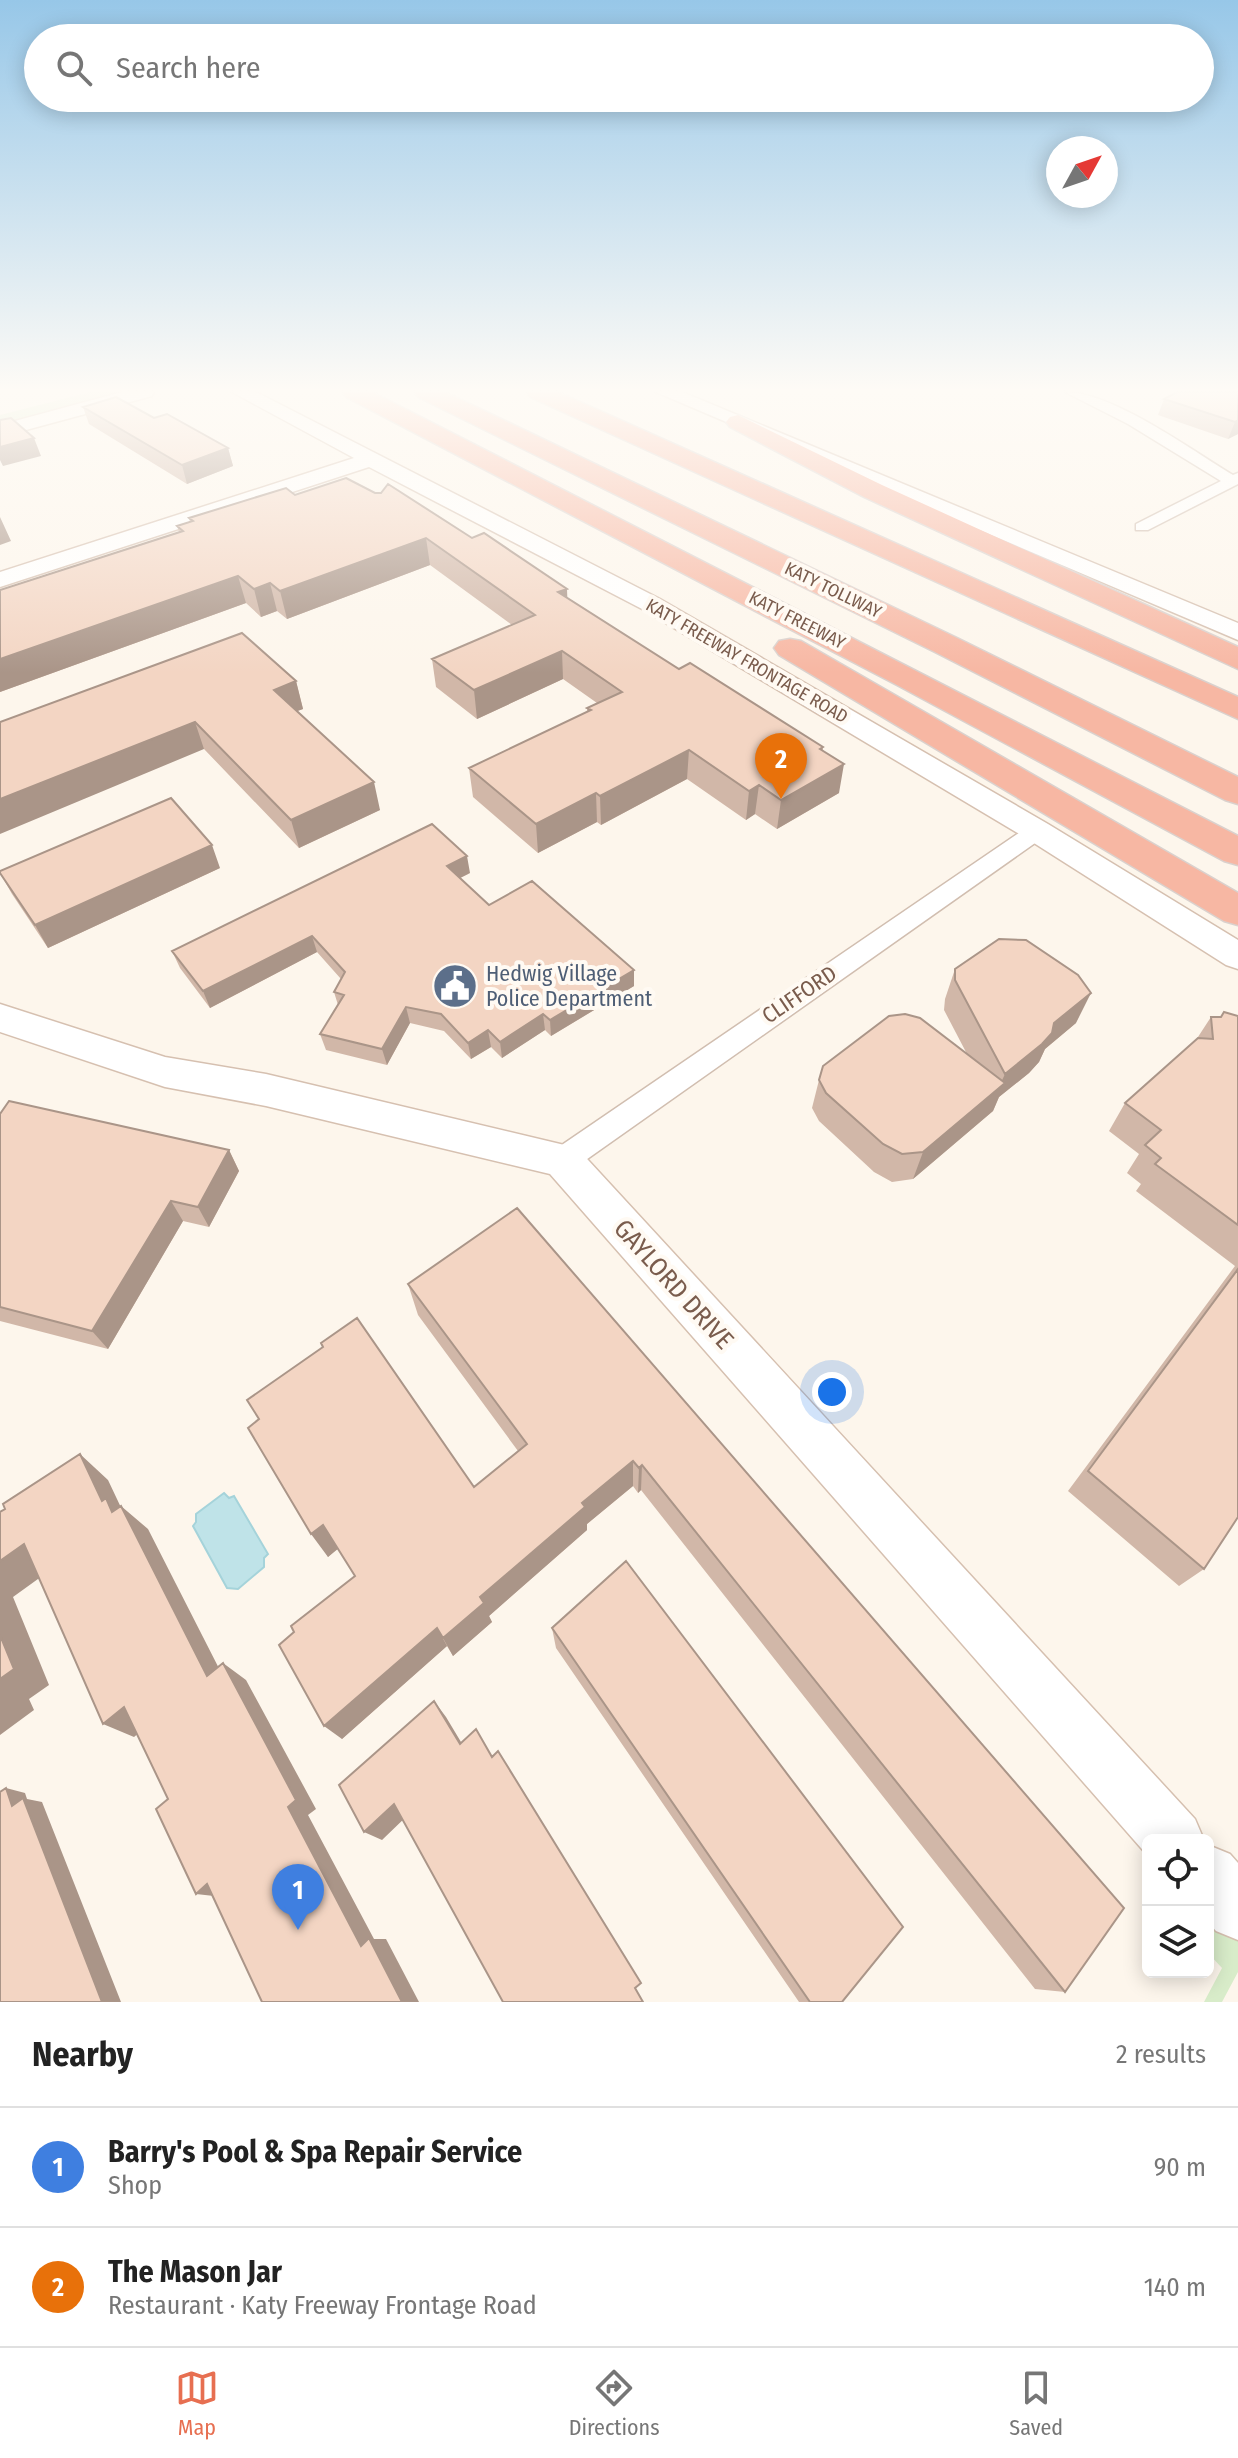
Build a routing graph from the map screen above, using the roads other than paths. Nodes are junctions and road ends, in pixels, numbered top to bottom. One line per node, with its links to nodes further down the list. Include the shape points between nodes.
1 (291, 485): 12 (main road)
2 (423, 485): 18 (main road, KATY FREEWAY FRONTAGE ROAD, via 651,604)
3 (533, 485): 20 (highway, via 742,619)
4 (534, 485): 19 (highway, KATY FREEWAY)
5 (618, 485): 17 (highway, KATY TOLLWAY)
6 (659, 485): 16 (highway, KATY TOLLWAY)
7 (744, 485): 15 (highway)
8 (862, 485): 14 (highway)
9 (889, 485): 13 (main road)
10 (1223, 485): 11 (street)
11 (1142, 527)
12 (0, 580)
13 (1238, 632)
14 (1238, 659)
15 (1238, 709)
16 (1238, 762)
17 (1238, 792)
18 (1037, 831): 21 (main road, KATY FREEWAY FRONTAGE ROAD); 23 (street, CLIFFORD)
19 (1238, 852)
20 (1238, 911)
21 (1238, 956)
22 (0, 1018): 23 (main road, via 165,1072 266,1090)
23 (563, 1160): 24 (main road, GAYLORD DRIVE)
24 (1169, 1834)
25 (1214, 1883): 26 (main road)
26 (1238, 1909)

